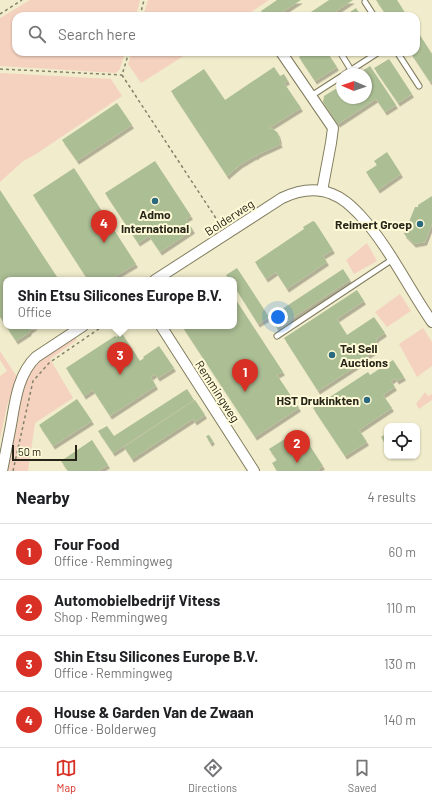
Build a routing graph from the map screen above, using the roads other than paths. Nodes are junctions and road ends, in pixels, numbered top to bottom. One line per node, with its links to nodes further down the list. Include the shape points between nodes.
1 (365, 2): 2 (lane)
2 (371, 12)
3 (284, 56): 11 (street)
4 (342, 56): 7 (lane)
5 (373, 56): 8 (lane)
6 (400, 56): 10 (lane)
7 (350, 68)
8 (354, 68)
9 (336, 80): 11 (lane)
10 (419, 86)
11 (311, 96): 12 (street, via 333,128)
12 (322, 191): 13 (street, Bolderweg, via 346,201 370,226); 14 (street, Bolderweg, via 302,191 282,198)
13 (393, 259): 15 (street, Bolderweg); 18 (lane)
14 (160, 277)
15 (432, 322)
16 (78, 329): 19 (street, via 30,363 17,392)
17 (163, 329): 20 (street, Remmingweg)
18 (277, 336)
19 (2, 471)
20 (254, 471)

